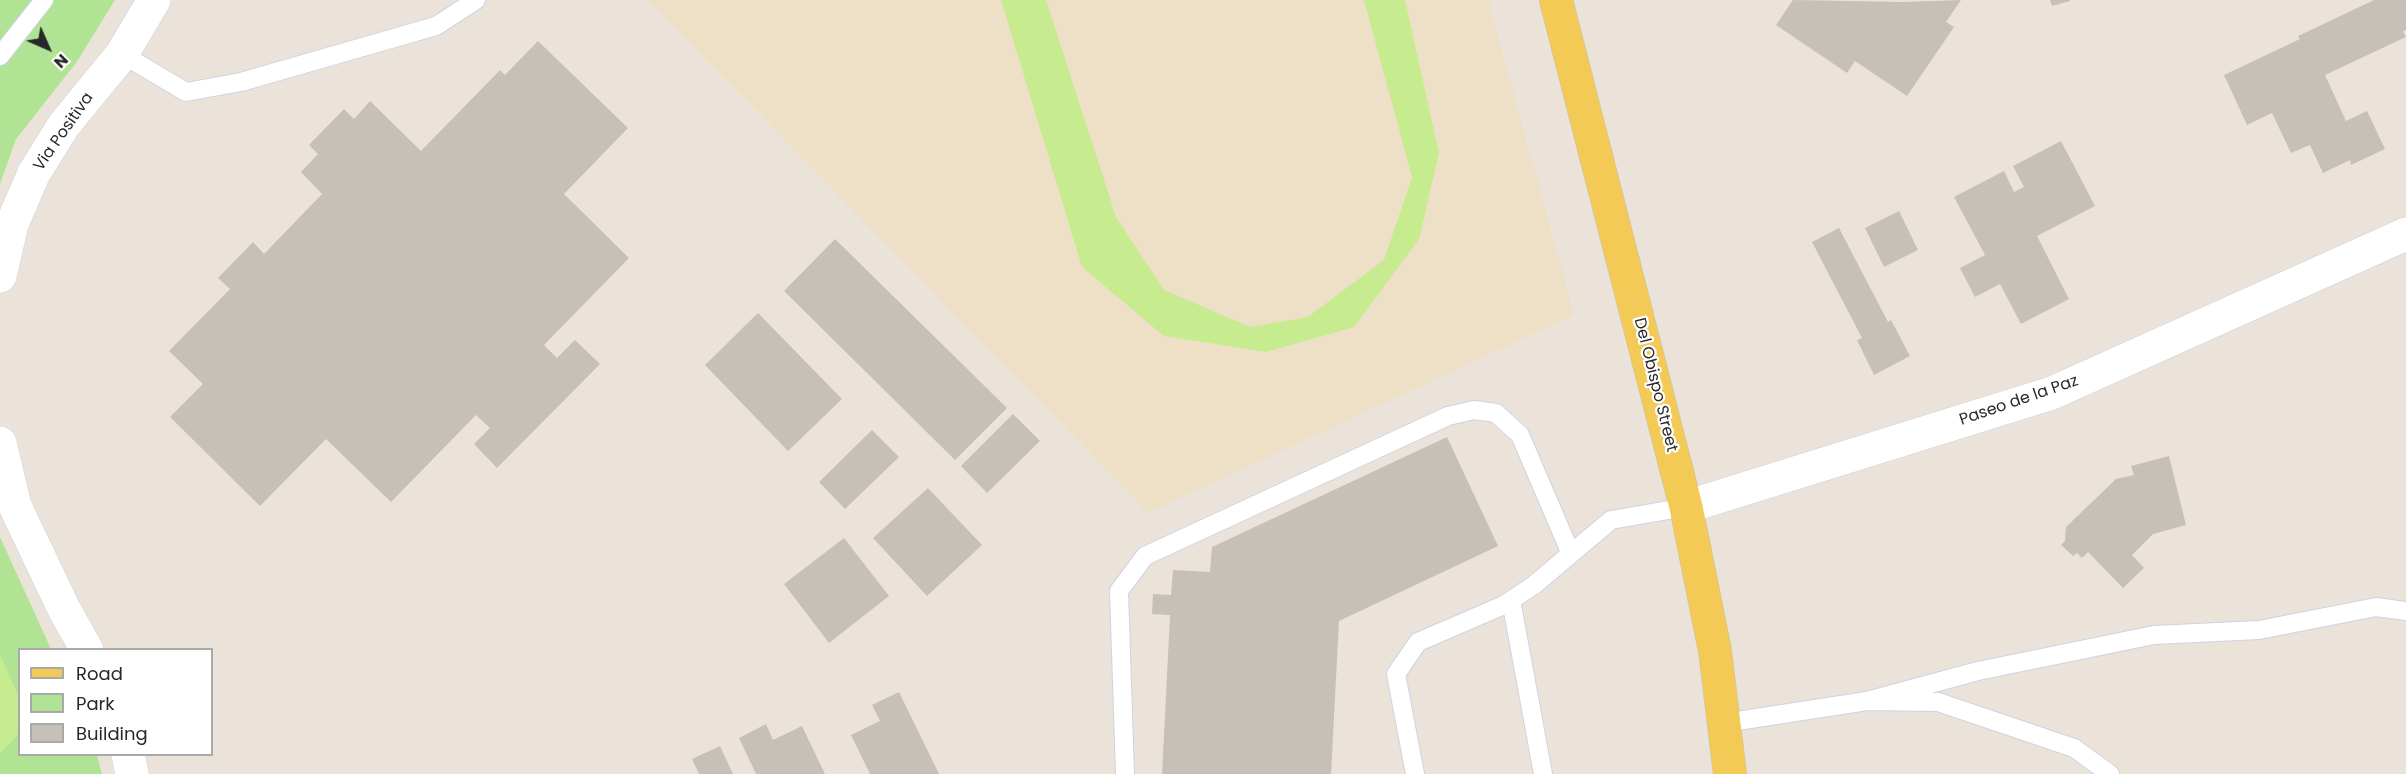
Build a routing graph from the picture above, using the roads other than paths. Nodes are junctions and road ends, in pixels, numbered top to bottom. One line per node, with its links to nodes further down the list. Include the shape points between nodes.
1 (44, 0): 6 (lane)
2 (154, 0): 5 (street, Via Positiva)
3 (476, 0): 5 (lane, via 436,26 241,82 186,92)
4 (1556, 0): 10 (main road, Del Obispo Street)
5 (122, 54): 8 (street, Via Positiva, via 64,125 34,173 12,224)
6 (0, 56)
7 (2406, 234): 10 (street, Paseo de la Paz, via 2052,393)
8 (0, 276)
9 (0, 443): 14 (street, via 15,506)
10 (1686, 507): 11 (lane, via 1611,520); 16 (main road, Del Obispo Street, via 1715,651)
11 (1571, 554): 12 (lane); 19 (lane, via 1520,435 1496,413 1474,410 1448,417 1145,556 1119,591)
12 (1511, 600): 20 (lane, via 1418,642 1396,674); 21 (lane)
13 (2406, 611): 15 (lane, via 2376,607 2259,630 2154,635 1978,671)
14 (86, 648)
15 (1867, 701): 16 (lane); 23 (lane, via 1938,702 2074,748)
16 (1724, 723): 22 (main road, Del Obispo Street)
17 (128, 756): 18 (street)
18 (132, 774)
19 (1125, 774)
20 (1415, 774)
21 (1543, 774)
22 (1730, 774)
23 (2110, 774)

